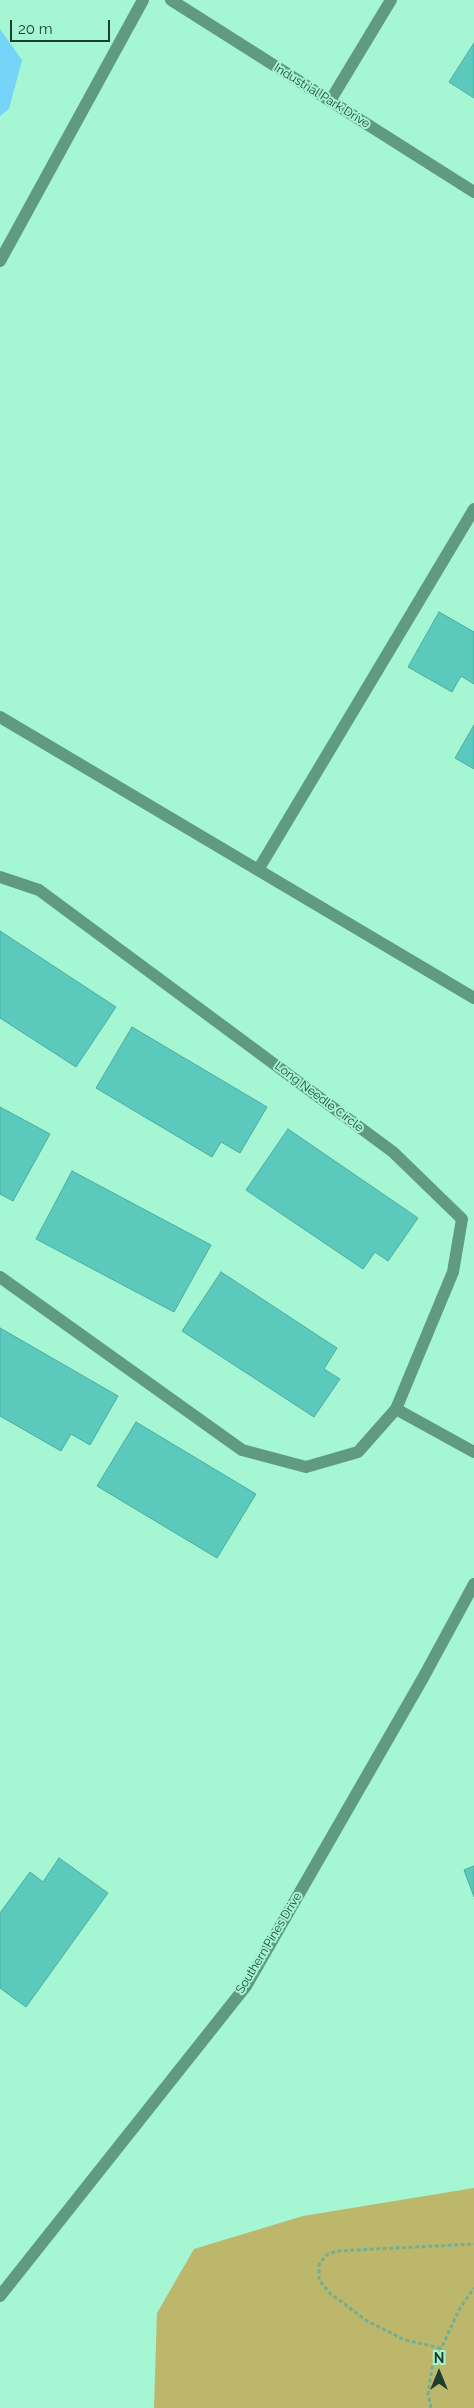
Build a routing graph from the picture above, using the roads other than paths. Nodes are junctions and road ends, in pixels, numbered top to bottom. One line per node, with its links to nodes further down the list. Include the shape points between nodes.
1 (143, 0): 6 (street)
2 (171, 0): 4 (street, Industrial Park Drive)
3 (391, 0): 4 (street)
4 (330, 101): 5 (street, Industrial Park Drive)
5 (474, 192)
6 (0, 261)
7 (474, 509): 9 (street)
8 (0, 718): 9 (street)
9 (258, 870): 11 (street)
10 (0, 877): 13 (street, Long Needle Circle, via 39,890 393,1152 462,1219 453,1272)
11 (474, 998)
12 (0, 1277): 13 (street, Long Needle Circle, via 242,1450 306,1467 358,1452)
13 (396, 1408): 14 (street)
14 (474, 1452)
15 (474, 1584): 16 (street, Southern Pines Drive, via 246,1986)
16 (0, 2296)

